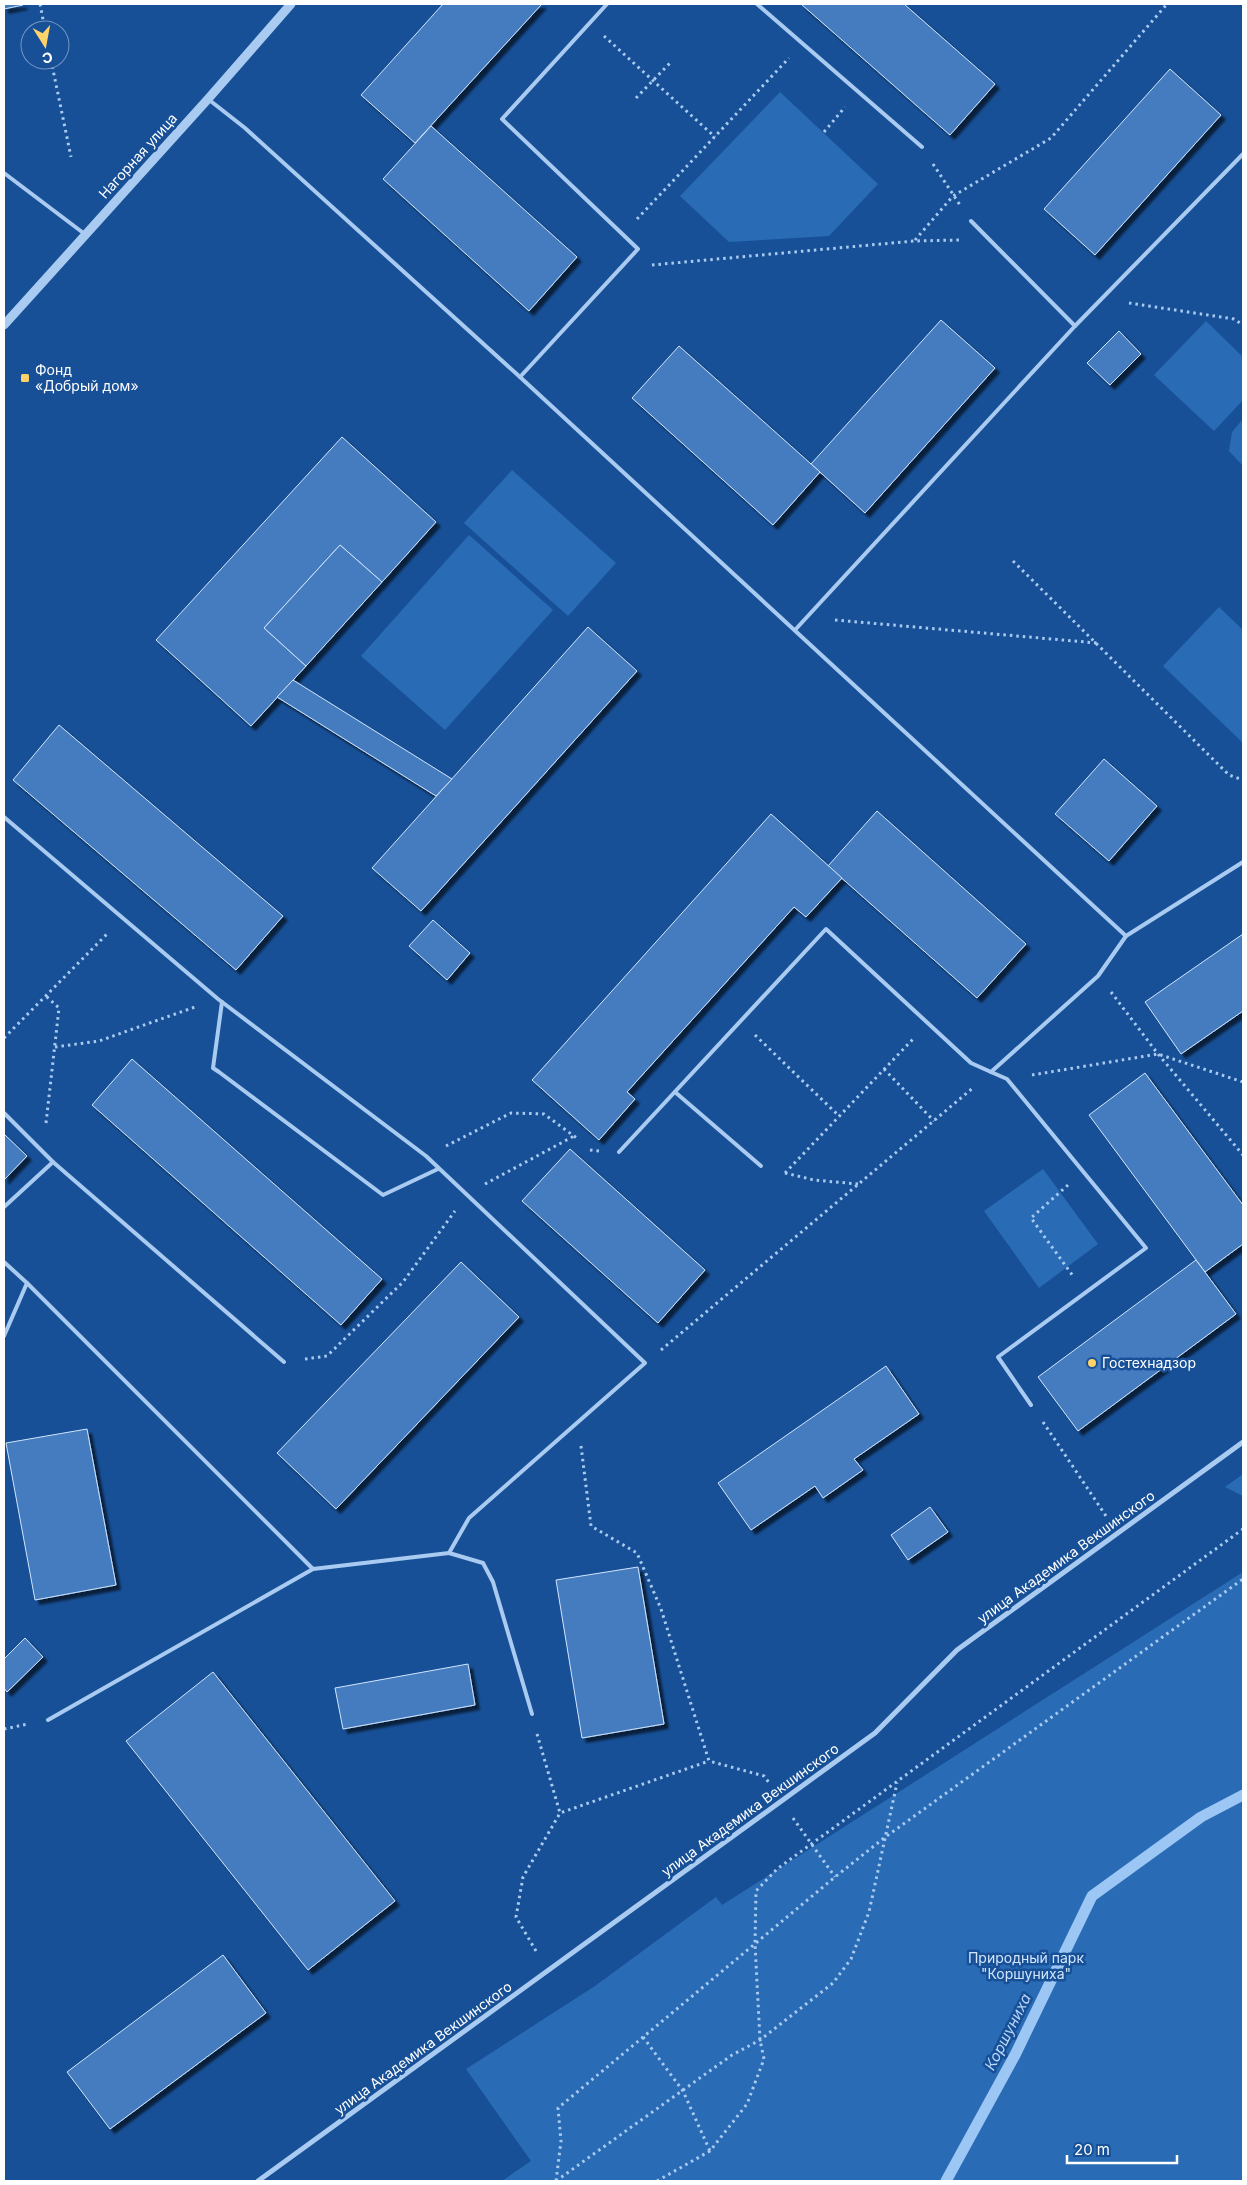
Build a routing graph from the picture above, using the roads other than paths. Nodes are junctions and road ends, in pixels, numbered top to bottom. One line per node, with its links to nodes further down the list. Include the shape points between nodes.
1 (290, 4): 4 (street, Нагорная улица)
2 (607, 4): 12 (lane, via 502,119 638,249)
3 (757, 4): 5 (lane)
4 (208, 99): 9 (street, Нагорная улица); 12 (lane, via 245,128)
5 (922, 147)
6 (1243, 154): 11 (lane)
7 (4, 173): 9 (lane)
8 (971, 221): 11 (lane)
9 (86, 235): 10 (street, Нагорная улица)
10 (4, 325)
11 (1075, 326): 13 (lane)
12 (520, 376): 13 (lane)
13 (795, 630): 16 (lane)
14 (4, 817): 17 (lane)
15 (1243, 862): 16 (lane)
16 (1126, 936): 18 (lane, via 1098,976)
17 (220, 1000): 24 (lane, via 426,1156); 24 (lane, via 213,1068 384,1195)
18 (991, 1072): 19 (lane, via 971,1063 826,928); 30 (lane, via 1007,1079 1146,1248 998,1357)
19 (674, 1092): 21 (lane); 23 (lane)
20 (4, 1113): 22 (lane)
21 (619, 1152)
22 (53, 1162): 25 (lane); 29 (lane)
23 (761, 1166)
24 (438, 1169): 32 (lane, via 645,1363 470,1518)
25 (4, 1207)
26 (4, 1262): 27 (lane)
27 (27, 1283): 28 (lane); 33 (lane)
28 (4, 1336)
29 (284, 1362)
30 (1031, 1405)
31 (1243, 1442): 36 (street, улица Академика Векшинского, via 957,1650 875,1732)
32 (449, 1553): 33 (lane); 34 (lane, via 483,1563 493,1582)
33 (312, 1569): 35 (lane)
34 (532, 1714)
35 (48, 1720)
36 (258, 2181)

